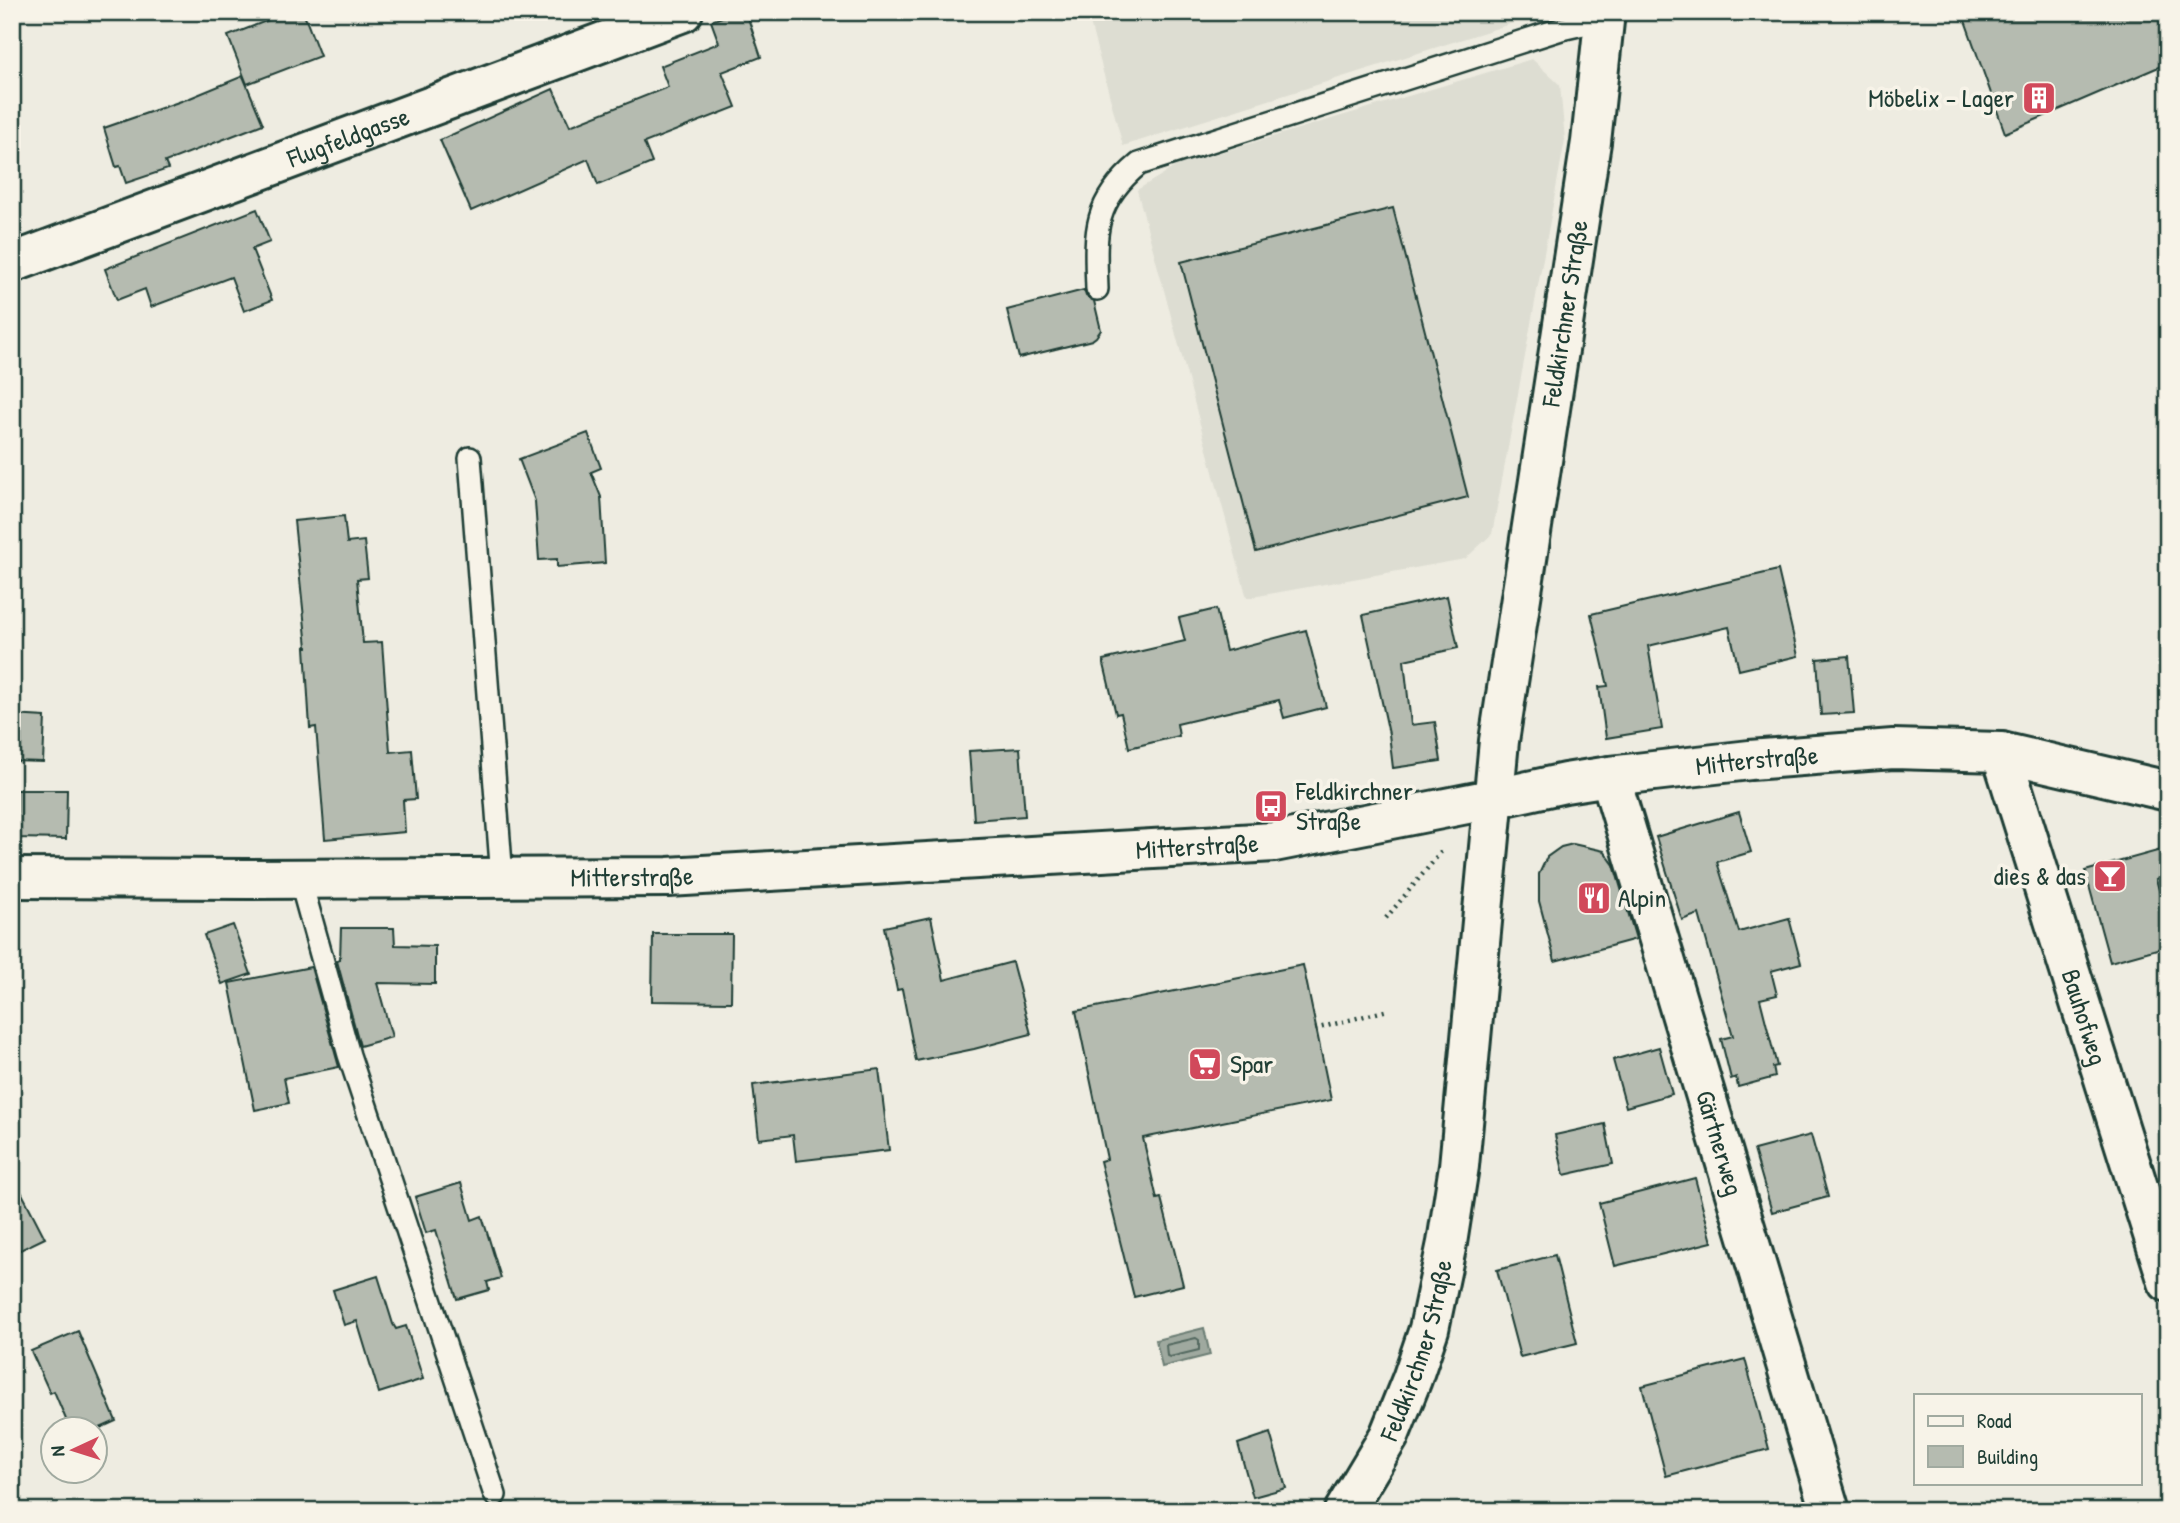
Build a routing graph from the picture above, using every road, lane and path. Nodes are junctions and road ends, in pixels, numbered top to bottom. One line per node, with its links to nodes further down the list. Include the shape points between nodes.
1 (683, 12): 3 (street, Flugfeldgasse)
2 (1605, 15): 4 (lane, via 1139,164 1112,190 1101,216 1095,235); 9 (street, Feldkirchner Straße, via 1591,142)
3 (12, 263)
4 (1097, 289)
5 (470, 458): 12 (lane)
6 (2001, 752): 7 (street, Mitterstraße, via 1893,749); 8 (street, Mitterstraße); 17 (street, Bauhofweg)
7 (1610, 776): 9 (street, Mitterstraße); 20 (street, Gärtnerweg)
8 (2168, 790)
9 (1492, 799): 12 (street, Mitterstraße, via 1275,842 668,877); 19 (street, Feldkirchner Straße, via 1459,1166 1432,1319 1389,1436)
10 (1442, 851): 14 (path)
11 (12, 878): 13 (street, Mitterstraße)
12 (502, 878): 13 (street, Mitterstraße)
13 (300, 879): 18 (lane, via 349,1055)
14 (1386, 918)
15 (1388, 1010): 16 (path)
16 (1315, 1029)
17 (2168, 1282)
18 (495, 1495)
19 (1344, 1511)
20 (1830, 1511)

